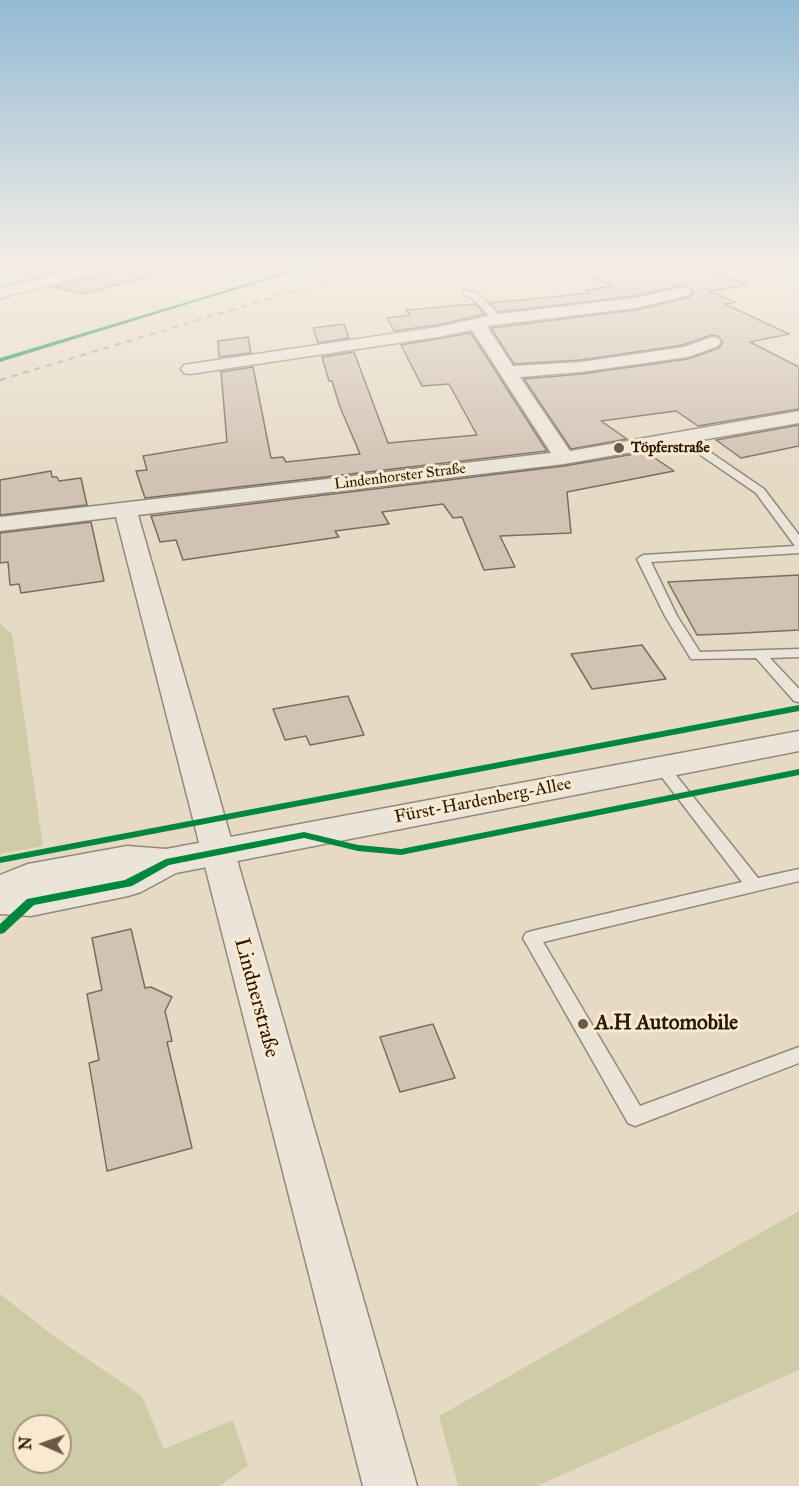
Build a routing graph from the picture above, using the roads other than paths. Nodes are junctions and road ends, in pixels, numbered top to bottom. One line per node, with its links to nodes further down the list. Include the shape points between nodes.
1 (422, 334): 4 (street)
2 (483, 334): 5 (street)
3 (712, 342): 5 (street, via 670,355)
4 (190, 369)
5 (507, 372): 8 (street)
6 (799, 417): 7 (street, Lindenhorster Straße)
7 (681, 437): 8 (street, Lindenhorster Straße); 11 (lane, via 760,491)
8 (564, 458): 9 (street, Lindenhorster Straße)
9 (125, 509): 10 (street, Lindenhorster Straße); 18 (street, Lindnerstraße)
10 (0, 524)
11 (799, 543)
12 (799, 549): 14 (lane, via 643,559 696,656)
13 (799, 653): 14 (lane)
14 (759, 654): 15 (lane)
15 (799, 699)
16 (799, 741): 17 (street, Fürst-Hardenberg-Allee)
17 (662, 767): 18 (street, Fürst-Hardenberg-Allee); 21 (lane)
18 (216, 853): 19 (street, Fürst-Hardenberg-Allee); 25 (street, Lindnerstraße)
19 (166, 862): 22 (street, Fürst-Hardenberg-Allee, via 127,859 28,877); 23 (street, Fürst-Hardenberg-Allee, via 128,883 31,902)
20 (799, 875): 21 (lane)
21 (754, 885): 24 (lane, via 532,938 635,1117)
22 (0, 891)
23 (0, 900)
24 (799, 1055)
25 (390, 1486)

